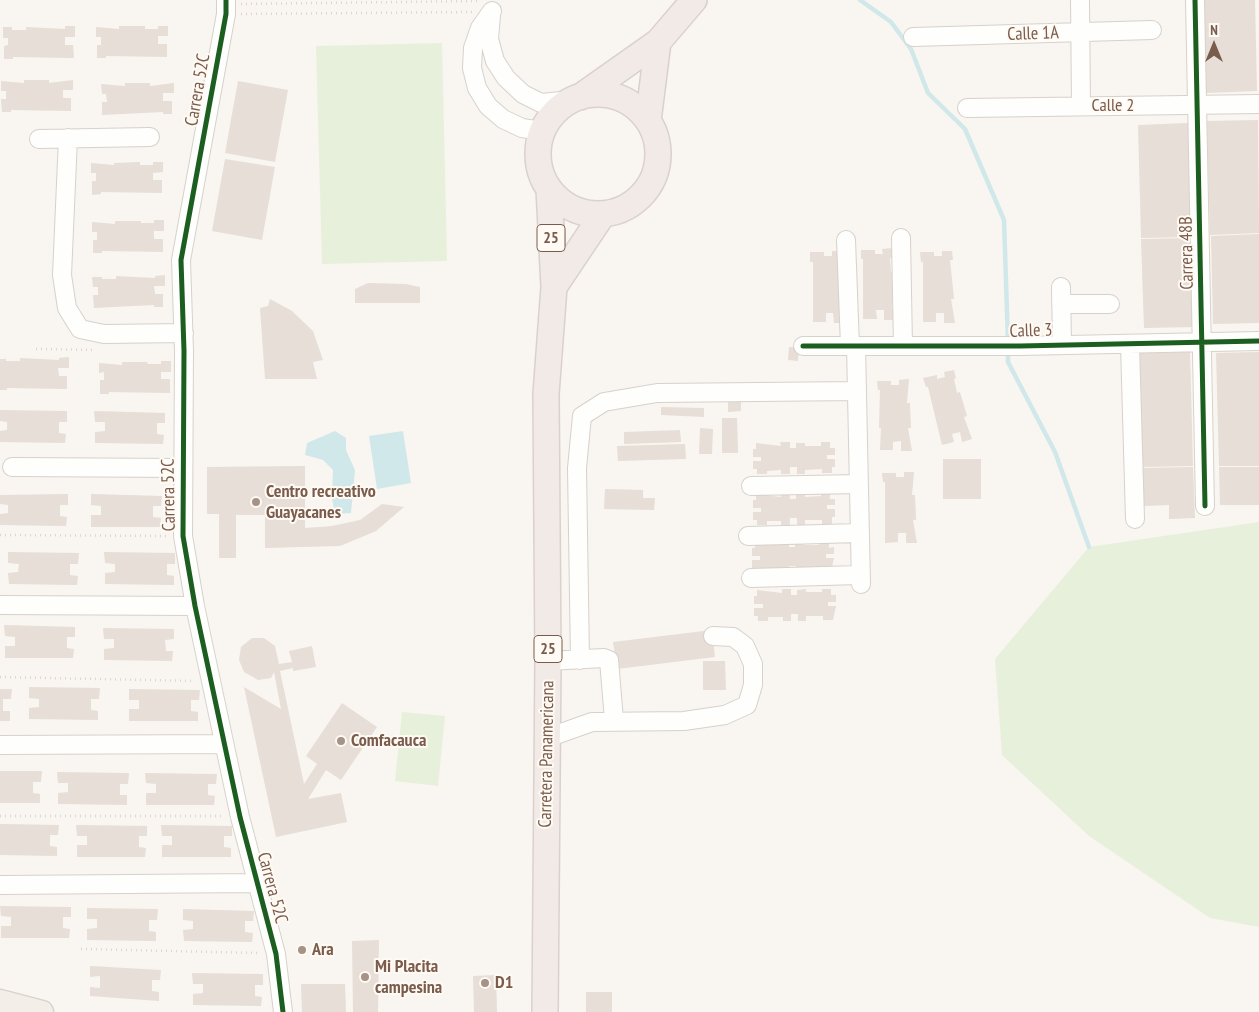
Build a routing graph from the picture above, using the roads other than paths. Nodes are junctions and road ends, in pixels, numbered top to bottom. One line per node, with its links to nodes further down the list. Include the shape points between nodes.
1 (694, 0): 9 (highway)
2 (1080, 0): 7 (street)
3 (1195, 0): 13 (street, Carrera 48B)
4 (489, 4): 10 (street, via 489,39 495,61 506,78 523,94 541,103); 16 (street, via 473,48 472,68 477,88 488,106 503,119 522,128)
5 (229, 6): 28 (street, Carrera 52C, via 181,260)
6 (1152, 30): 7 (street, Calle 1A)
7 (1080, 32): 8 (street, Calle 1A); 12 (street)
8 (913, 37)
9 (658, 42): 10 (highway); 15 (highway)
10 (576, 99): 15 (highway, via 599,94 618,98 635,107); 16 (highway, via 559,108)
11 (1259, 104): 13 (street, Calle 2)
12 (1081, 106): 13 (street, Calle 2); 14 (street, Calle 2)
13 (1197, 106): 30 (street, Carrera 48B)
14 (967, 108)
15 (648, 121): 21 (highway, via 656,137 659,155 656,172 636,201 620,210)
16 (542, 131): 20 (highway, via 539,164)
17 (150, 137): 18 (street)
18 (68, 138): 19 (street); 28 (street, via 62,276 71,315 80,329 104,334)
19 (39, 139)
20 (549, 189): 21 (highway, via 572,209); 24 (highway, Carretera Panamericana / 25)
21 (603, 214): 24 (highway, Carretera Panamericana / 25)
22 (901, 238): 35 (street)
23 (846, 240): 34 (street)
24 (554, 287): 50 (highway, Carretera Panamericana / 25, via 546,394)
25 (1061, 287): 26 (street)
26 (1061, 304): 27 (street); 31 (street)
27 (1110, 304)
28 (184, 333): 38 (street, Carrera 52C)
29 (1259, 341): 30 (street, Calle 3)
30 (1203, 343): 32 (street, Calle 3); 41 (street, Carrera 48B)
31 (1062, 344): 32 (street, Calle 3); 35 (street, Calle 3)
32 (1130, 345): 42 (street)
33 (803, 346): 34 (street, Calle 3)
34 (853, 346): 35 (street, Calle 3); 36 (street)
35 (903, 346)
36 (857, 391): 39 (street); 49 (street, via 657,393 604,402 582,416 577,468)
37 (12, 467): 38 (street)
38 (182, 468): 47 (street, Carrera 52C, via 183,536)
39 (859, 484): 40 (street); 43 (street)
40 (751, 486)
41 (1205, 506)
42 (1135, 519)
43 (860, 533): 44 (street); 45 (street, via 860,580)
44 (748, 536)
45 (751, 578)
46 (0, 605): 47 (street)
47 (195, 606): 53 (street, Carrera 52C)
48 (713, 636): 51 (street, via 733,637 745,646 753,664 753,685 747,705 725,716 684,721)
49 (580, 660): 50 (street); 51 (street, via 609,660)
50 (548, 661): 52 (highway, Carretera Panamericana / 25)
51 (614, 720): 52 (street, via 592,722)
52 (548, 738): 57 (highway, Carretera Panamericana / 25)
53 (224, 744): 54 (street); 55 (street, Carrera 52C)
54 (0, 745)
55 (256, 883): 56 (street); 60 (street, Carrera 52C, via 276,954)
56 (0, 886)
57 (545, 981): 61 (highway); 62 (highway, Carretera Panamericana / 25); 63 (highway)
58 (0, 1001): 59 (main road)
59 (42, 1012)
60 (283, 1012)
61 (528, 1012)
62 (545, 1012)
63 (561, 1012)

